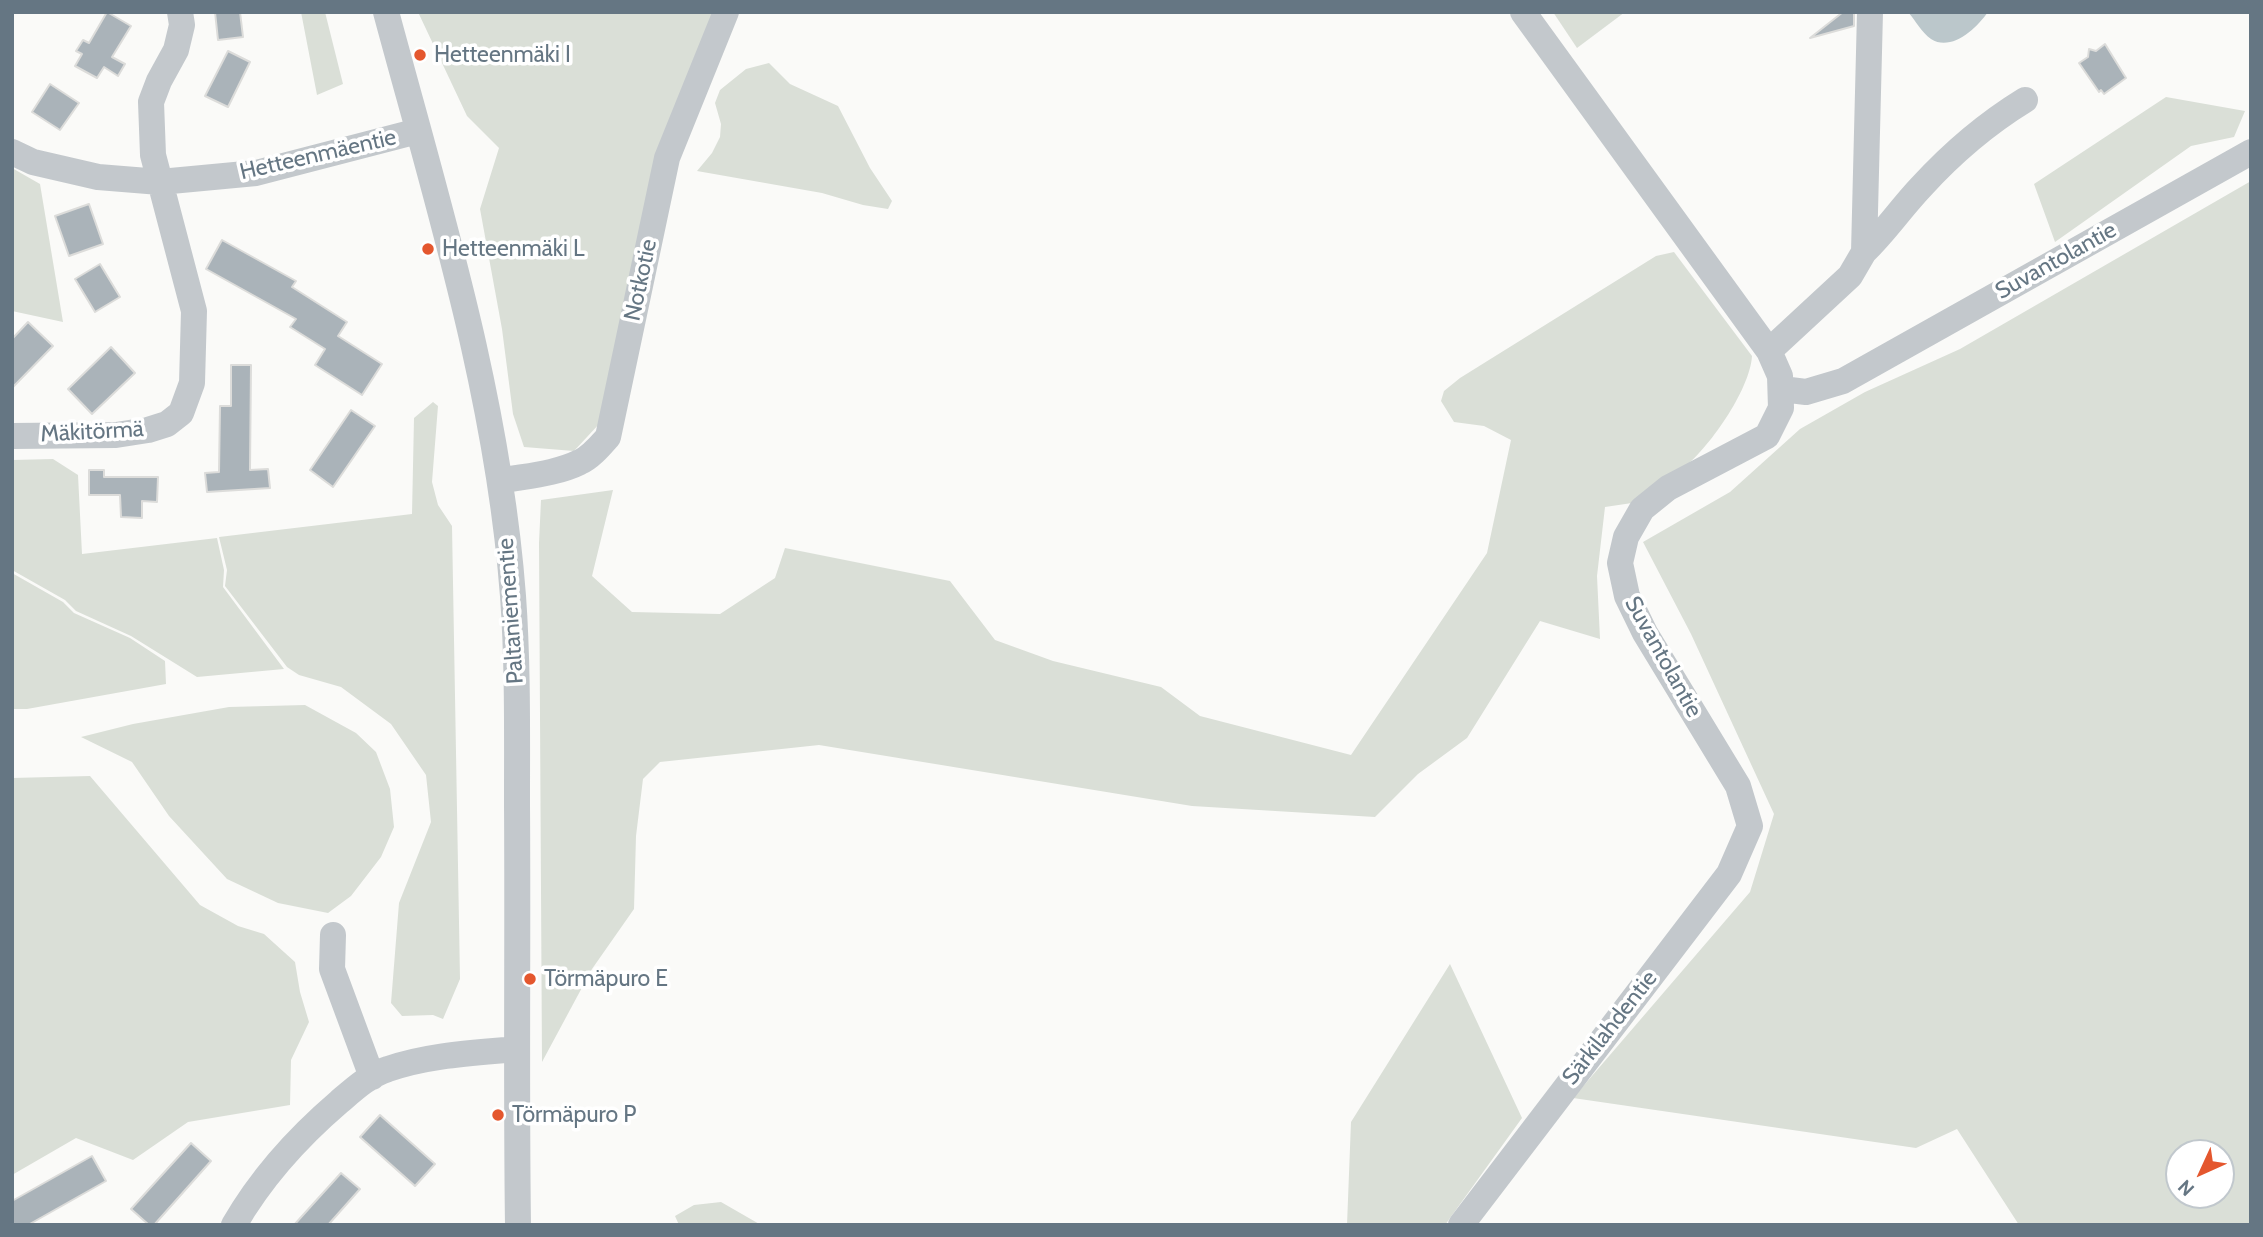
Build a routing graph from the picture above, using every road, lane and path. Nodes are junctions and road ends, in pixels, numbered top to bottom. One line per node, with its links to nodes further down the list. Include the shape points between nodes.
1 (180, 12): 10 (street, Mäkitörmä, via 176,50 151,102 152,155)
2 (386, 12): 7 (street, Paltaniementie)
3 (726, 12): 15 (street, Notkotie, via 667,158 608,437 580,462)
4 (1523, 12): 12 (street)
5 (1870, 12): 11 (street)
6 (2025, 100): 11 (street, via 1959,149)
7 (418, 131): 10 (street, Hetteenmäentie, via 256,173); 15 (street, Paltaniementie, via 455,259)
8 (12, 152): 10 (street, Hetteenmäentie, via 33,162 98,177)
9 (2251, 152): 13 (street, Suvantolantie, via 1843,382 1806,391)
10 (160, 182): 14 (street, Mäkitörmä, via 194,311 192,383 181,413 167,424 116,435)
11 (1864, 252): 12 (street, via 1850,276)
12 (1769, 351): 13 (street)
13 (1782, 389): 16 (street, Suvantolantie, via 1782,408 1767,436 1668,488 1642,509 1626,537 1620,563 1627,596 1645,633 1738,786)
14 (12, 436)
15 (499, 481): 18 (street, Paltaniementie, via 513,595 517,691)
16 (1750, 826): 22 (street, Särkilahdentie, via 1729,874)
17 (332, 935): 19 (street, via 332,970)
18 (516, 1049): 19 (street, via 426,1060); 21 (street, Paltaniementie)
19 (372, 1077): 20 (street, via 322,1116 290,1149)
20 (234, 1225)
21 (518, 1225)
22 (1461, 1225)

